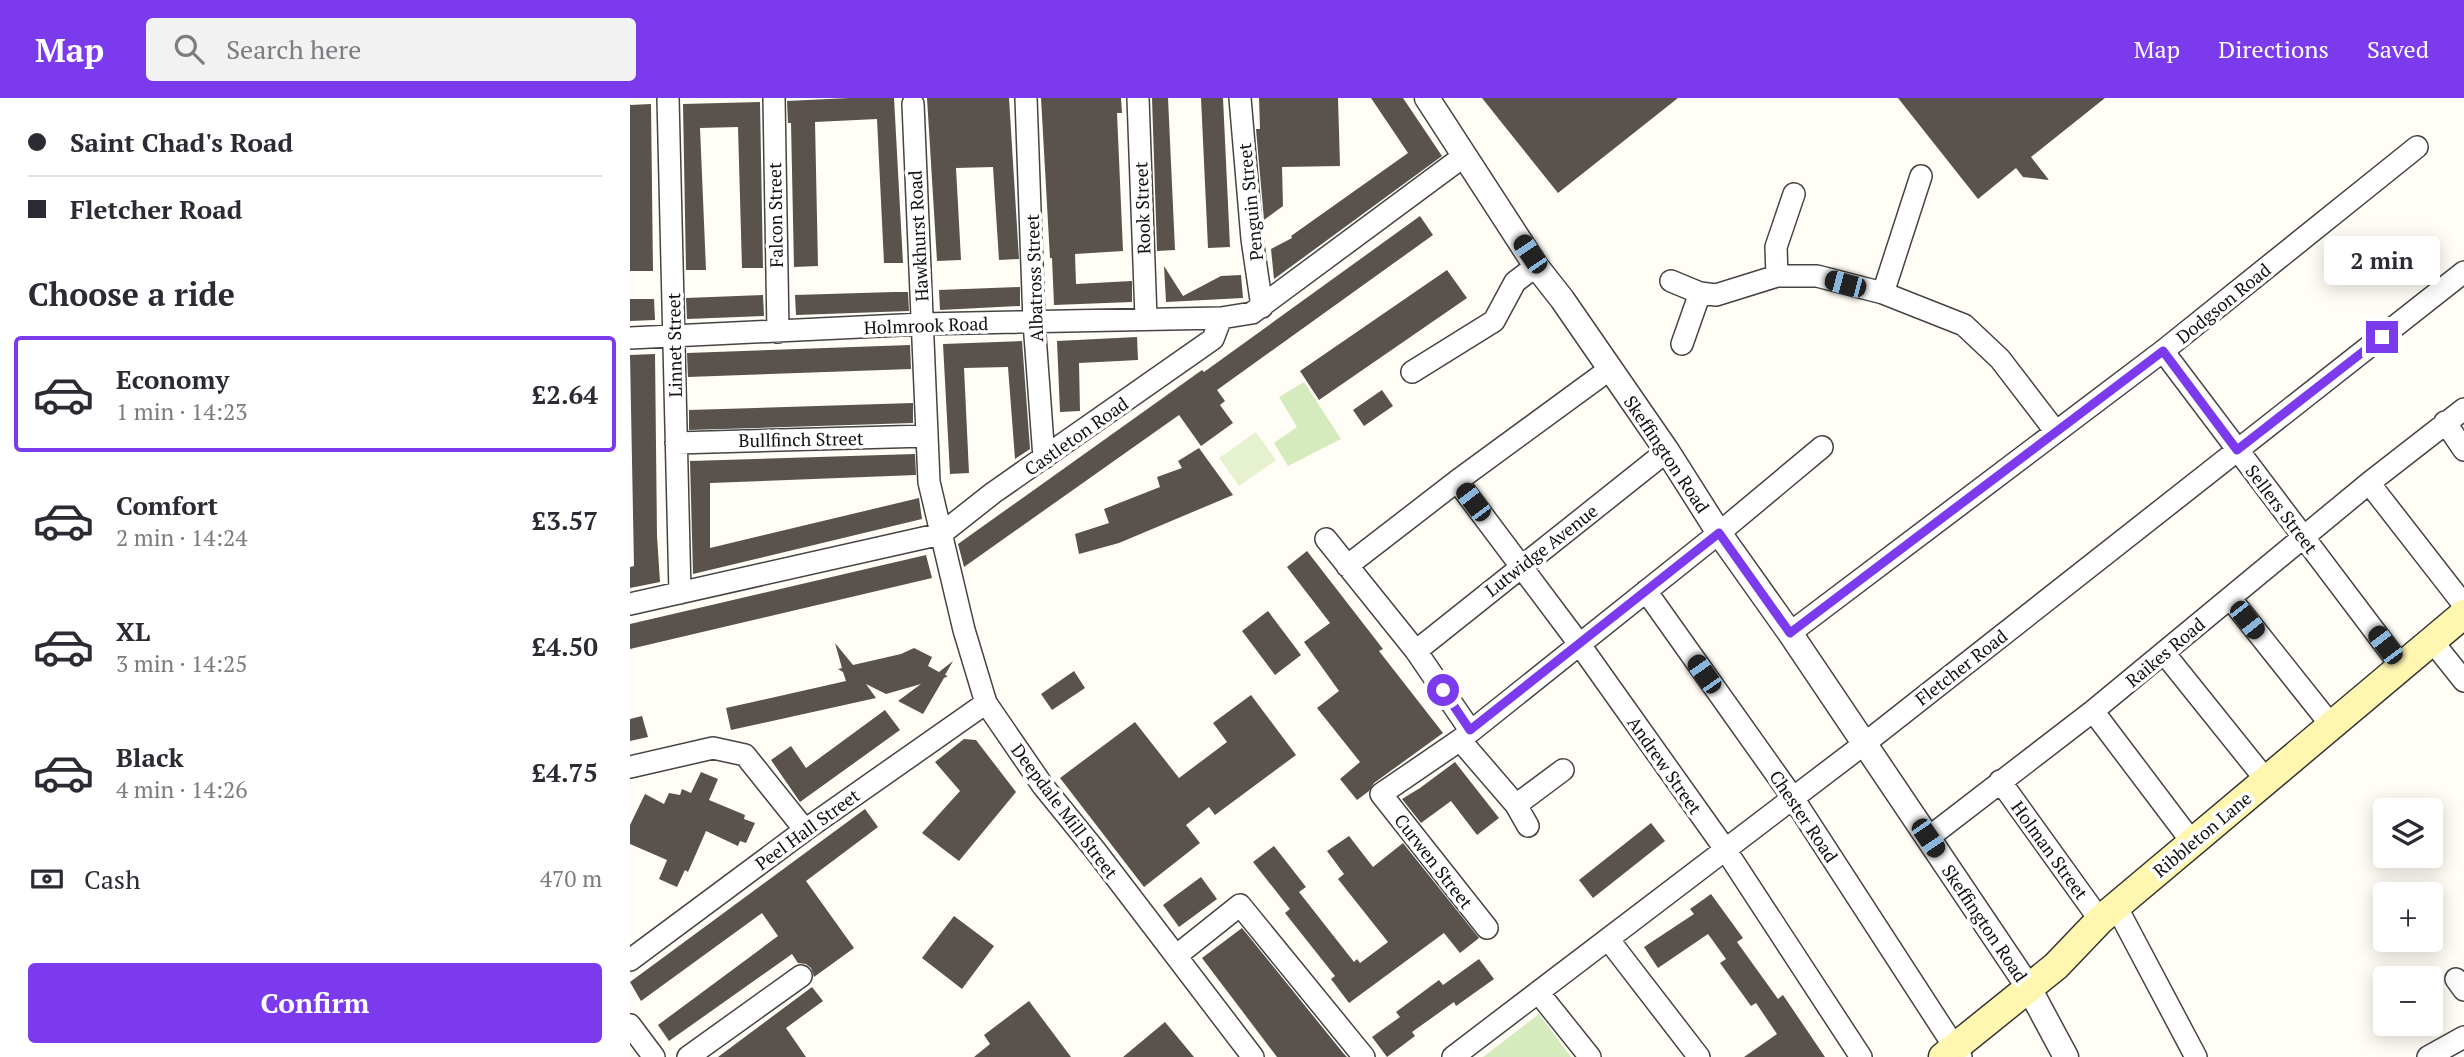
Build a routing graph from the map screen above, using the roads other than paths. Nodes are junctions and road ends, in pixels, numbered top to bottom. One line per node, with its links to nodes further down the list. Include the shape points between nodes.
1 (668, 98): 24 (street, Linnet Street)
2 (774, 98): 23 (street, Falcon Street)
3 (1026, 98): 21 (street, Albatross Street)
4 (1138, 98): 19 (street, Rook Street)
5 (1240, 98): 18 (street, Penguin Street)
6 (1427, 98): 9 (street, Skeffington Road)
7 (913, 104): 22 (street, Hawkhurst Road)
8 (2417, 147): 27 (street, Dodgson Road)
9 (1464, 156): 12 (street, Skeffington Road); 18 (street)
10 (1921, 176): 17 (street)
11 (1794, 194): 14 (street, via 1776,247)
12 (1536, 266): 28 (street, Skeffington Road); 29 (street, via 1515,282 1494,321)
13 (2464, 272): 36 (street, Fletcher Road)
14 (1777, 276): 16 (street, via 1716,295); 17 (street, via 1817,276)
15 (1671, 281): 16 (street)
16 (1700, 293): 26 (street)
17 (1883, 293): 32 (street, via 1964,325 2000,359)
18 (1262, 307): 20 (street)
19 (1146, 318): 20 (street, Holmrook Road); 21 (street, Holmrook Road)
20 (1221, 318): 39 (street, Castleton Road, via 1213,339)
21 (1034, 322): 22 (street, Holmrook Road); 39 (street, Albatross Street)
22 (922, 324): 23 (street, Holmrook Road); 33 (street, Hawkhurst Road)
23 (778, 332): 24 (street, Holmrook Road)
24 (674, 336): 25 (street, Holmrook Road); 34 (street, Linnet Street)
25 (630, 338)
26 (1682, 344)
27 (2163, 351): 32 (street, Dodgson Road); 36 (street, Sellers Street)
28 (1610, 369): 38 (street, Skeffington Road); 40 (street)
29 (1412, 372)
30 (2464, 409): 31 (street, Raikes Road)
31 (2445, 422): 37 (street); 41 (street, Raikes Road)
32 (2056, 432): 54 (street, Dodgson Road)
33 (927, 436): 34 (street, Bullfinch Street); 43 (street, Hawkhurst Road, via 929,482)
34 (676, 443): 49 (street, Linnet Street)
35 (1822, 447): 42 (street)
36 (2237, 450): 44 (street, Sellers Street); 65 (street, Fletcher Road)
37 (2464, 450)
38 (1667, 451): 42 (street, Skeffington Road); 46 (street, Lutwidge Avenue)
39 (1044, 458): 43 (street, Castleton Road)
40 (1457, 481): 46 (street, Andrew Street); 47 (street)
41 (2370, 483): 44 (street, Raikes Road); 52 (street)
42 (1719, 533): 48 (street); 54 (street, Skeffington Road)
43 (941, 534): 49 (street, Castleton Road); 61 (street, Deepdale Mill Street)
44 (2304, 538): 50 (street, Raikes Road); 59 (street, Sellers Street)
45 (1326, 539): 47 (street)
46 (1521, 565): 56 (street, Andrew Street); 57 (street, Lutwidge Avenue)
47 (1347, 566): 57 (street)
48 (1646, 591): 56 (street); 70 (street, Chester Road)
49 (681, 593): 51 (street, Castleton Road)
50 (2230, 598): 58 (street, Raikes Road); 63 (street)
51 (630, 604)
52 (2464, 605)
53 (2464, 614): 55 (main road, Ribbleton Lane)
54 (1790, 633): 65 (street, Skeffington Road)
55 (2432, 641): 59 (main road, Ribbleton Lane); 60 (street)
56 (1580, 645): 64 (street); 76 (street, Andrew Street)
57 (1416, 651): 64 (street)
58 (2164, 653): 62 (street, Raikes Road); 68 (street)
59 (2401, 666): 63 (main road, Ribbleton Lane)
60 (2464, 681)
61 (986, 703): 73 (street, Peel Hall Street); 80 (street, Deepdale Mill Street, via 1043,786)
62 (2093, 711): 69 (street, Raikes Road); 75 (street)
63 (2331, 726): 68 (main road, Ribbleton Lane)
64 (1465, 735): 71 (street); 78 (street, Curwen Street, via 1381,794)
65 (1864, 744): 70 (street, Fletcher Road); 74 (street, Skeffington Road)
66 (630, 767): 73 (street, via 713,748 745,755)
67 (1563, 770): 71 (street)
68 (2266, 780): 75 (main road, Ribbleton Lane)
69 (2000, 781): 74 (street, Raikes Road); 77 (street, Holman Street)
70 (1793, 798): 76 (street, Fletcher Road); 87 (street, Chester Road)
71 (1516, 805): 72 (street)
72 (1528, 826)
73 (805, 830): 81 (street, Peel Hall Street)
74 (1928, 838): 83 (street, Skeffington Road)
75 (2192, 842): 77 (main road, Ribbleton Lane)
76 (1725, 849): 79 (street, Fletcher Road); 95 (street, Andrew Street)
77 (2108, 913): 83 (main road, Ribbleton Lane); 97 (street, Holman Street)
78 (1487, 928)
79 (1608, 939): 84 (street, Fletcher Road); 94 (street)
80 (1176, 956): 90 (street, Deepdale Mill Street); 91 (street, via 1240,905)
81 (630, 960)
82 (801, 976): 89 (street)
83 (2029, 988): 87 (main road, Ribbleton Lane); 96 (street, Skeffington Road)
84 (1538, 992): 92 (street, Fletcher Road); 93 (street)
85 (630, 1025): 88 (street)
86 (2464, 1037): 98 (street)
87 (1953, 1053)
88 (654, 1057)
89 (688, 1057)
90 (1253, 1057)
91 (1364, 1057)
92 (1453, 1057)
93 (1590, 1057)
94 (1699, 1057)
95 (1861, 1057)
96 (2066, 1057)
97 (2196, 1057)
98 (2428, 1057)

